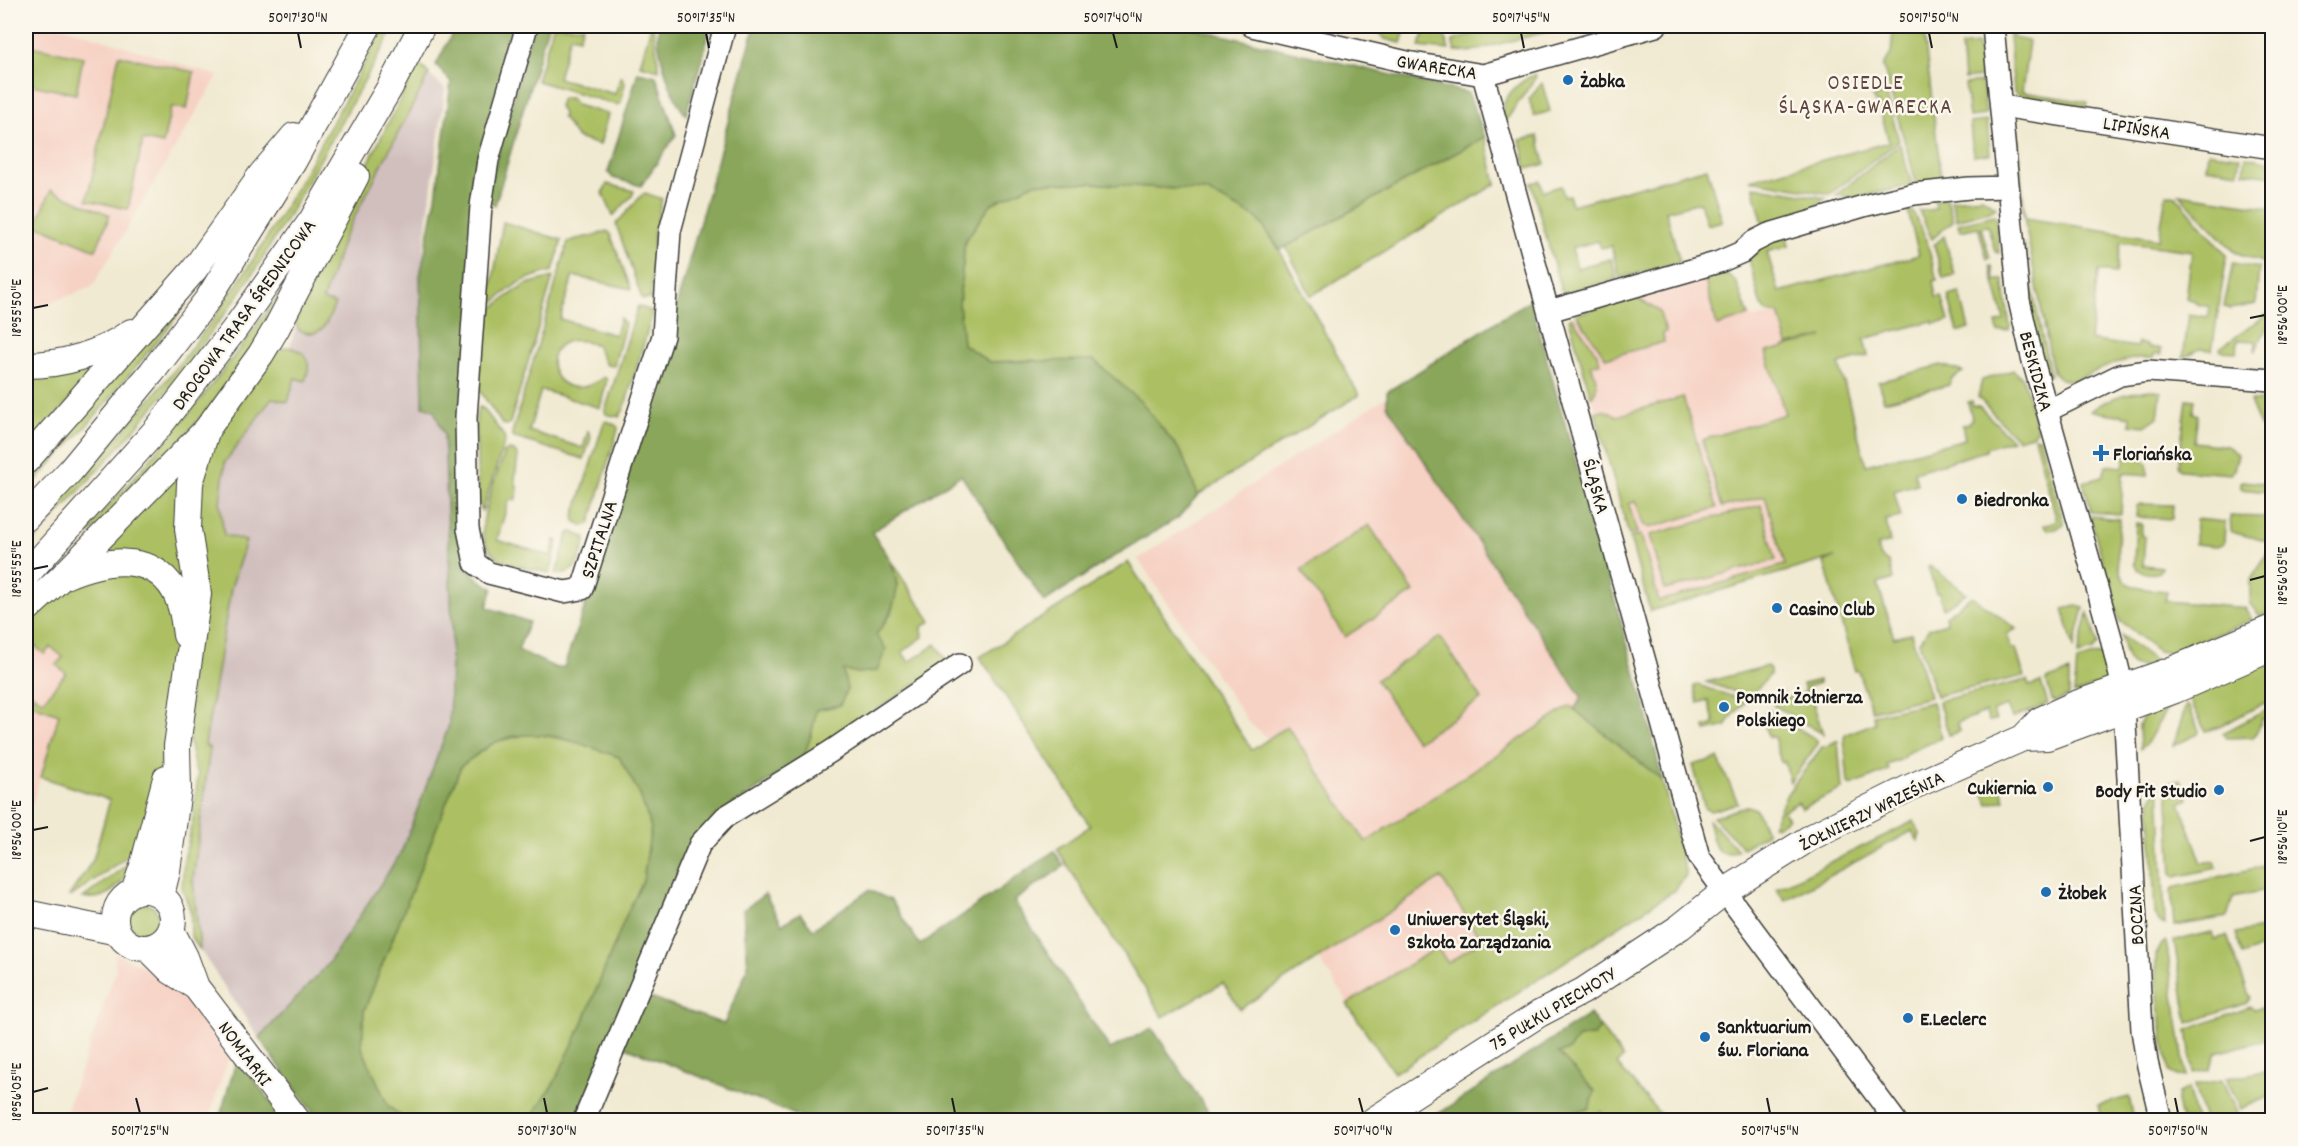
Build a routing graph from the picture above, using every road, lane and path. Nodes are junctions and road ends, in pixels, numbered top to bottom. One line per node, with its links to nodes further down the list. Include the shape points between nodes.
1 (368, 26): 10 (main road, DROGOWA TRASA ŚREDNICOWA)
2 (422, 26): 9 (main road, DROGOWA TRASA ŚREDNICOWA)
3 (527, 26): 4 (street, SZPITALNA, via 488,160 481,206 466,417 468,529 475,563 489,573 564,592 582,589 663,336 669,231)
4 (725, 26)
5 (1252, 26): 8 (street, GWARECKA, via 1407,62)
6 (1656, 26): 8 (street, GWARECKA)
7 (1993, 26): 11 (street, BESKIDZKA)
8 (1484, 75): 14 (street, ŚLĄSKA)
9 (390, 87): 19 (main road, via 372,144 276,329); 22 (main road, DROGOWA TRASA ŚREDNICOWA, via 312,220 208,365 157,429)
10 (330, 95): 15 (main road, via 261,175 194,270); 21 (main road, DROGOWA TRASA ŚREDNICOWA, via 208,299 153,372)
11 (2001, 106): 12 (street, LIPIŃSKA); 13 (street, BESKIDZKA)
12 (2272, 148)
13 (2008, 187): 14 (street, via 1914,194 1769,234 1719,262); 18 (street, BESKIDZKA, via 2019,300)
14 (1549, 311): 31 (street, ŚLĄSKA, via 1700,857)
15 (154, 316): 16 (main road, via 123,338 84,356); 20 (main road)
16 (26, 365)
17 (2272, 380): 18 (street, via 2148,371 2120,375)
18 (2047, 411): 29 (street, BESKIDZKA, via 2110,634)
19 (207, 429): 23 (main road); 27 (main road, via 190,483 188,529 198,594)
20 (26, 461)
21 (26, 518)
22 (26, 575)
23 (60, 579): 24 (main road); 27 (main road, via 109,562 132,563 152,570 165,578 178,599)
24 (26, 610)
25 (2272, 628): 29 (main road, ŻOŁNIERZY WRZEŚNIA)
26 (2272, 648): 29 (main road, ŻOŁNIERZY WRZEŚNIA, via 2175,690)
27 (189, 656): 30 (main road)
28 (960, 664): 41 (street, via 725,817 700,844)
29 (2124, 698): 31 (main road, ŻOŁNIERZY WRZEŚNIA, via 2047,737 2023,738 1911,787 1831,826); 44 (street, BOCZNA, via 2142,1030)
30 (177, 746): 32 (main road, via 178,789); 34 (main road, via 162,787 143,866)
31 (1725, 891): 42 (main road, 75 PUŁKU PIECHOTY, via 1680,927 1583,991 1539,1014); 43 (street, ŚLĄSKA)
32 (161, 895): 34 (main road, via 152,891); 36 (main road, via 173,915)
33 (26, 898): 34 (main road, via 90,910)
34 (126, 899): 37 (main road, via 115,920)
35 (26, 913): 37 (main road)
36 (171, 930): 38 (main road, via 159,944); 39 (main road, NOMIARKI)
37 (118, 932): 38 (main road, via 132,946)
38 (148, 948): 39 (main road, NOMIARKI, via 171,971)
39 (196, 987): 40 (main road, NOMIARKI)
40 (297, 1120)
41 (584, 1120)
42 (1374, 1120)
43 (1895, 1120)
44 (2161, 1120)

